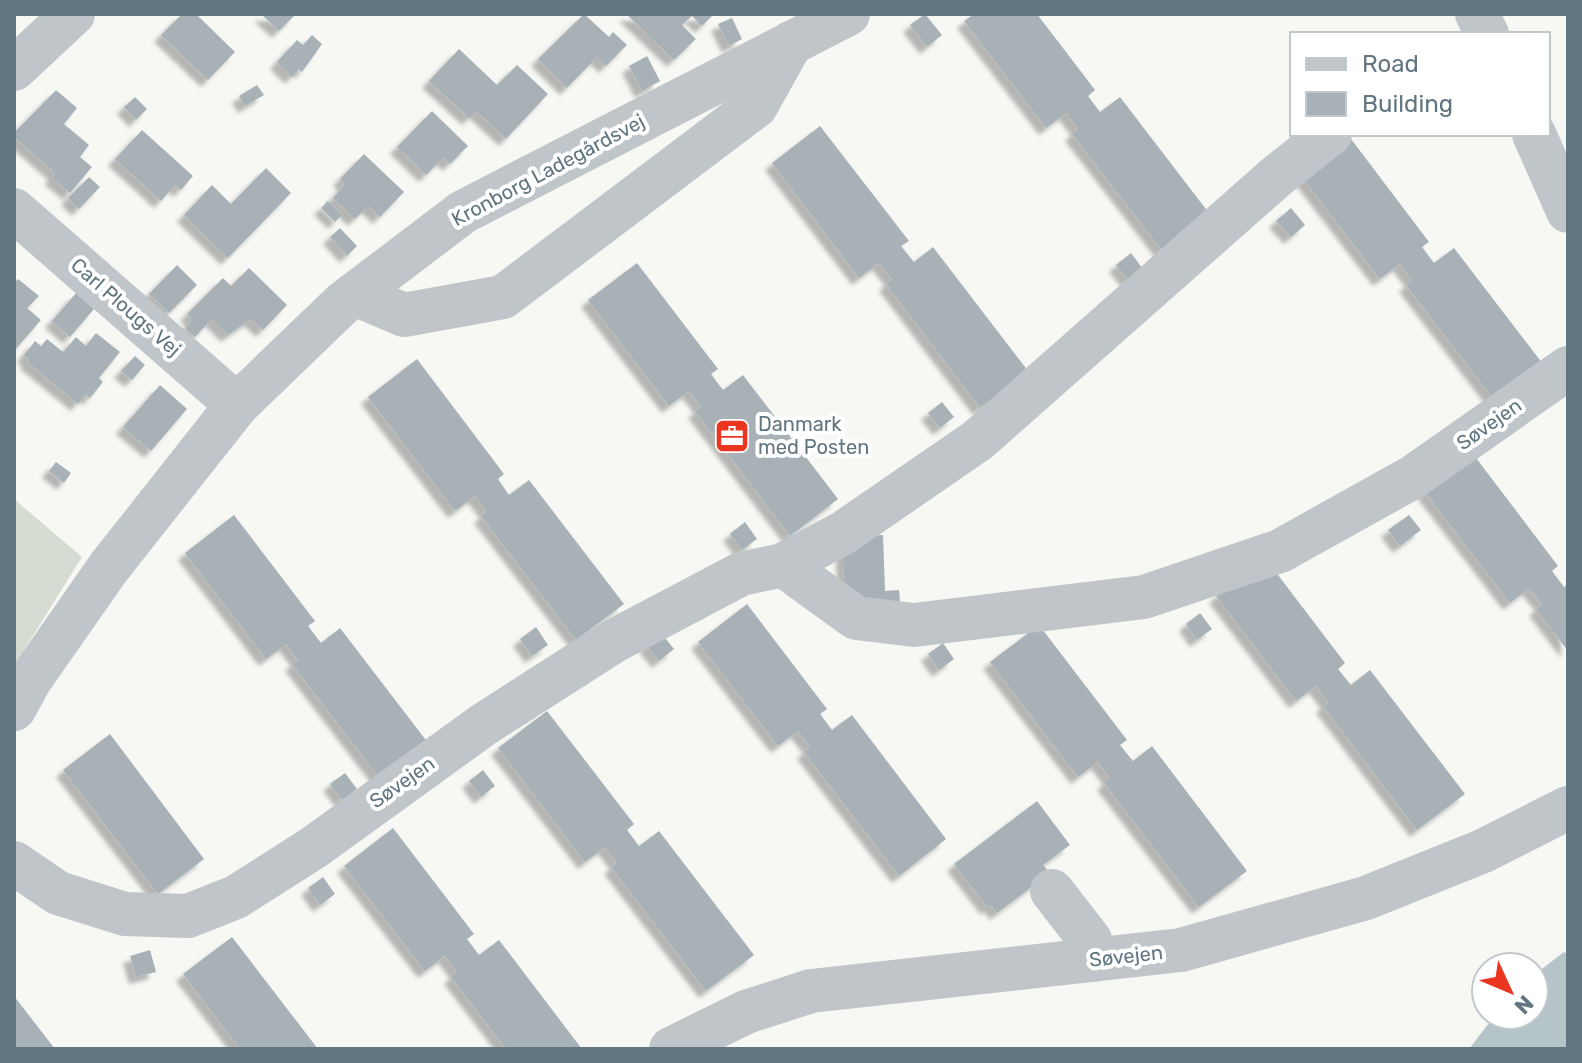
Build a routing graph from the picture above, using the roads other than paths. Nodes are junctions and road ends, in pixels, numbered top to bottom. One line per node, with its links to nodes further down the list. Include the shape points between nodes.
1 (73, 14): 4 (street)
2 (848, 14): 3 (street, Kronborg Ladegårdsvej)
3 (791, 43): 9 (street, Kronborg Ladegårdsvej, via 463,212); 9 (street, via 756,106 503,297 404,315)
4 (14, 69)
5 (1327, 136): 12 (street, Søvejen, via 991,431 843,533)
6 (1535, 136): 8 (street)
7 (14, 210): 11 (street, Carl Plougs Vej)
8 (1568, 211)
9 (355, 294): 11 (street, Kronborg Ladegårdsvej)
10 (1568, 368): 12 (street, Søvejen, via 1413,477 1280,551 1144,597 914,625 856,618)
11 (237, 405): 13 (street, Kronborg Ladegårdsvej, via 109,567)
12 (783, 565): 15 (street, Søvejen, via 741,574 614,641 483,725 313,848 236,897 188,916 125,914 58,893)
13 (14, 709)
14 (1568, 808): 17 (street, Søvejen, via 1483,851 1366,898 1181,950)
15 (14, 863)
16 (1052, 891): 17 (street, via 1090,940)
17 (1092, 960): 18 (street, Søvejen, via 811,991 746,1012)
18 (671, 1049)

